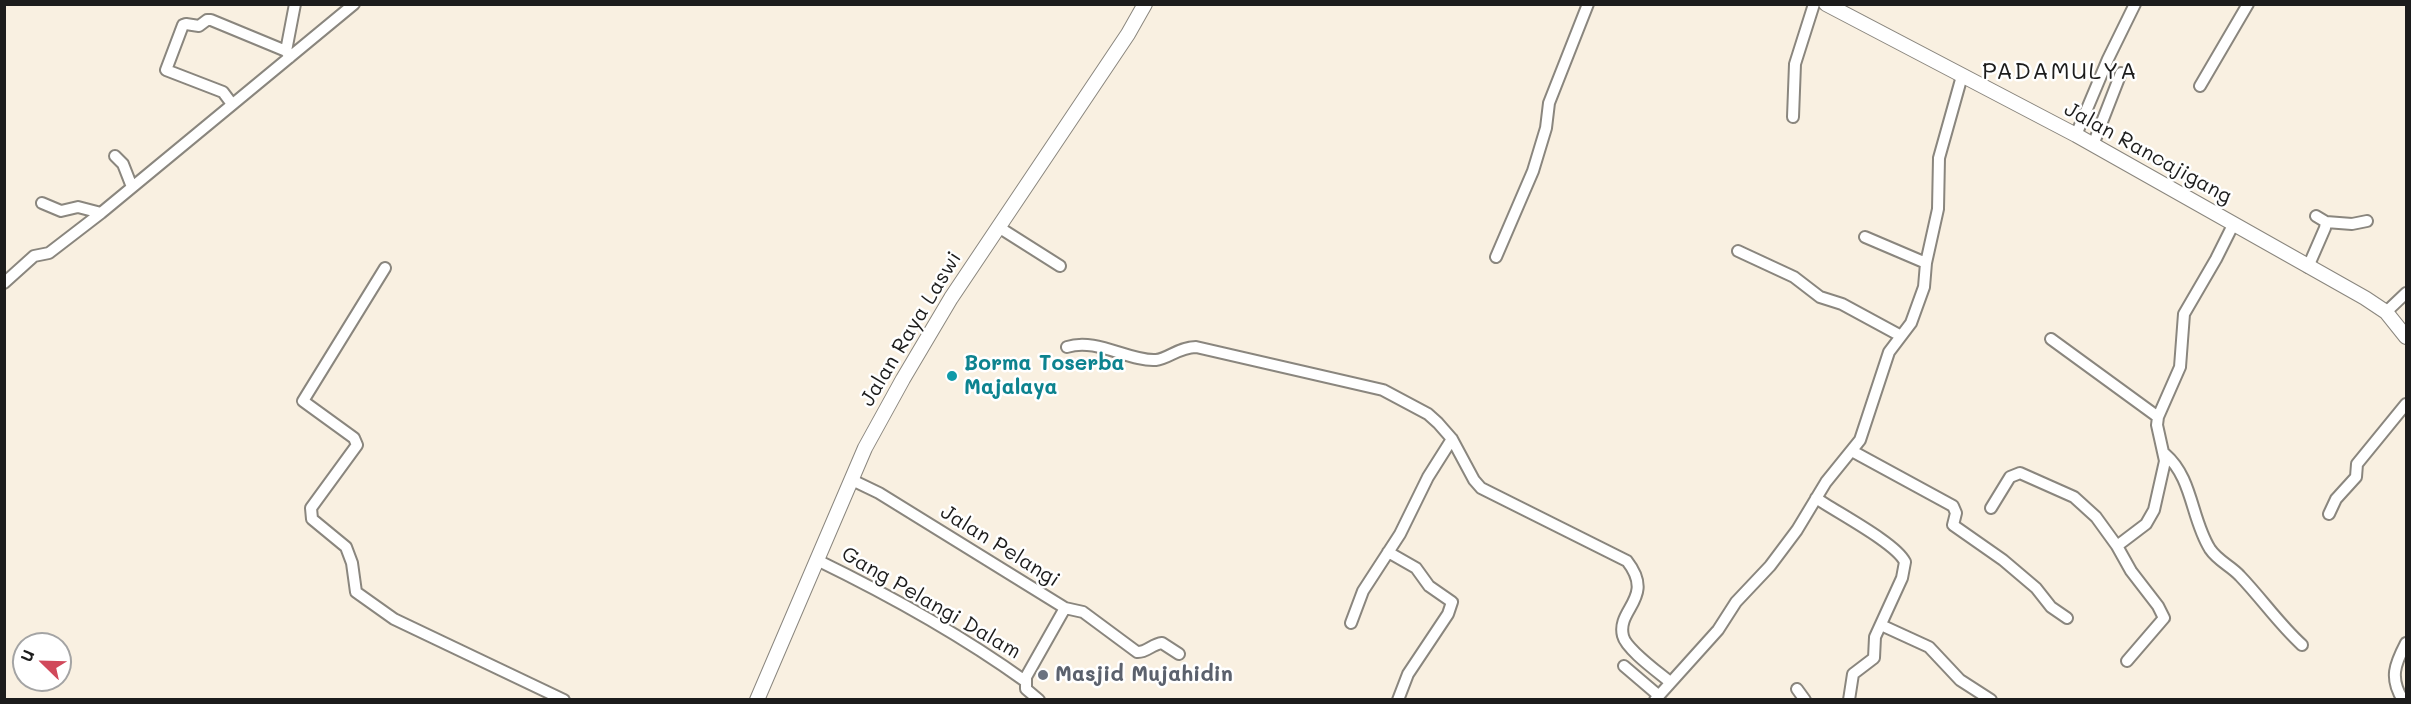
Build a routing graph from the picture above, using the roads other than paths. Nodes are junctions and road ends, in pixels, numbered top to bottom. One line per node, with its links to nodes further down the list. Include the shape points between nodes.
1 (295, 4): 9 (street)
2 (354, 4): 9 (street)
3 (1144, 4): 25 (main road, Jalan Raya Laswi)
4 (1588, 4): 28 (street, via 1549,103 1533,171)
5 (1814, 4): 14 (street, via 1795,64)
6 (1826, 4): 11 (main road, Jalan Rancajigang)
7 (2135, 4): 15 (street)
8 (2248, 4): 12 (street)
9 (289, 54): 13 (street); 13 (street, via 212,20 200,26 183,26 166,70 223,92)
10 (2121, 73): 16 (street)
11 (1962, 76): 15 (main road, Jalan Rancajigang); 29 (street, via 1939,158 1938,210)
12 (2200, 86)
13 (232, 104): 18 (street)
14 (1792, 117)
15 (2076, 135): 16 (main road, Jalan Rancajigang)
16 (2093, 145): 24 (main road, Jalan Rancajigang)
17 (115, 156): 18 (street, via 123,164)
18 (132, 187): 20 (street)
19 (42, 203): 20 (street, via 61,211 78,207)
20 (102, 213): 33 (street, via 49,253 34,256)
21 (2316, 216): 23 (street)
22 (2367, 221): 23 (street)
23 (2326, 222): 31 (street)
24 (2233, 225): 31 (main road, Jalan Rancajigang); 41 (street, via 2184,314 2180,367)
25 (1000, 228): 30 (street); 45 (main road, Jalan Raya Laswi, via 928,334 865,448)
26 (1865, 237): 29 (street)
27 (1738, 251): 36 (street)
28 (1497, 257)
29 (1926, 263): 36 (street, via 1917,311)
30 (1060, 266)
31 (2308, 267): 35 (main road, Jalan Rancajigang)
32 (385, 268): 65 (street, via 303,401 354,438 357,445 311,508 312,519 346,547 356,592 378,609)
33 (4, 283)
34 (2406, 293): 35 (street)
35 (2386, 312): 37 (main road, Jalan Rancajigang)
36 (1901, 336): 43 (street, via 1889,352 1867,423)
37 (2406, 337)
38 (2051, 339): 41 (street)
39 (1067, 347): 42 (street, via 1087,345 1154,360 1196,347 1363,385 1383,390 1428,414)
40 (2406, 404): 48 (street, via 2357,464 2356,477 2336,499)
41 (2158, 417): 44 (street)
42 (1452, 439): 50 (street); 62 (street, via 1480,488 1627,561 1638,585 1623,636)
43 (1852, 451): 46 (street); 53 (street, via 1953,506 1953,525 2003,560)
44 (2165, 454): 49 (street, via 2151,518); 57 (street, via 2177,466 2201,531 2215,556 2238,574)
45 (852, 480): 51 (main road, Jalan Raya Laswi); 52 (street, Jalan Pelangi)
46 (1816, 498): 55 (street, via 1904,558 1905,570); 62 (street, via 1770,566)
47 (1991, 508): 49 (street, via 2010,477 2023,473 2074,497 2096,517)
48 (2329, 514)
49 (2117, 546): 59 (street, via 2164,618)
50 (1388, 552): 54 (street, via 1360,597); 68 (street, via 1416,568 1429,586 1452,602 1408,674)
51 (817, 560): 61 (street, Gang Pelangi Dalam, via 988,654); 66 (main road, Jalan Raya Laswi)
52 (1065, 608): 58 (street, via 1083,612 1137,652 1162,643); 61 (street, Jalan Pelangi)
53 (2067, 618)
54 (1351, 623)
55 (1881, 625): 70 (street, via 1874,642 1874,658 1853,674); 71 (street, via 1929,647 1960,680)
56 (2406, 643): 72 (street, via 2394,682)
57 (2302, 645)
58 (1179, 654)
59 (2127, 661)
60 (1624, 666): 64 (street)
61 (1025, 681): 67 (street, via 1026,689)
62 (1670, 682): 64 (street)
63 (1797, 689): 69 (street)
64 (1656, 697)
65 (564, 699)
66 (757, 699)
67 (1039, 699)
68 (1398, 699)
69 (1805, 699)
70 (1849, 699)
71 (1991, 699)
72 (2403, 699)

